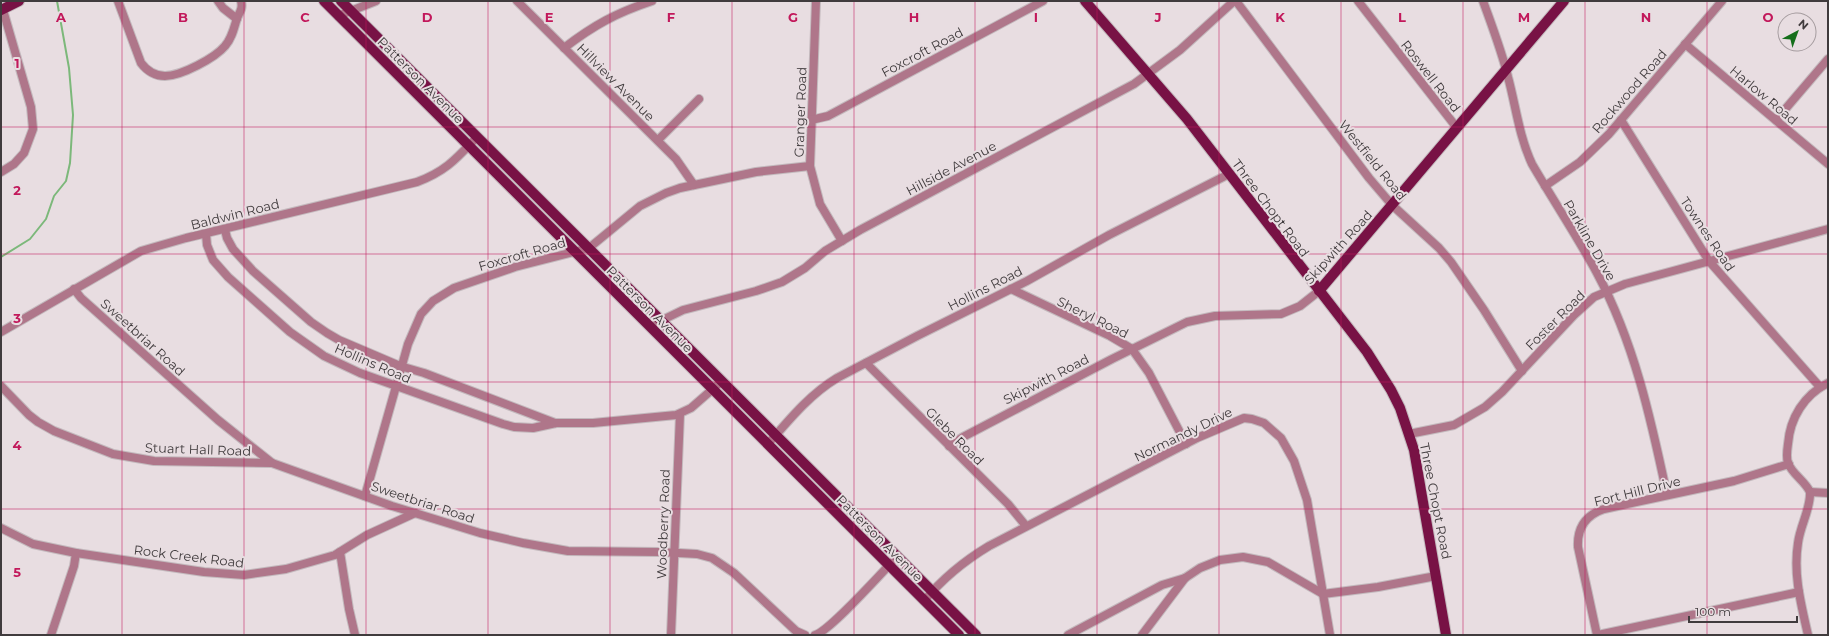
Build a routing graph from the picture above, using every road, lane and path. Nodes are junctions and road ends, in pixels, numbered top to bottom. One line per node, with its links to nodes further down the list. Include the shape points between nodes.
1 (19, 1): 18 (main road)
2 (118, 1): 21 (street, via 141,63 148,70 160,75 175,74 210,59 229,40)
3 (218, 1): 21 (street)
4 (241, 1): 21 (street)
5 (324, 1): 20 (main road, Patterson Avenue)
6 (341, 1): 19 (main road, Patterson Avenue)
7 (376, 1): 19 (street)
8 (517, 1): 23 (street, Hillview Avenue)
9 (652, 1): 23 (street, via 600,22)
10 (816, 1): 28 (street, Granger Road)
11 (1043, 1): 28 (street, Foxcroft Road, via 828,116)
12 (1086, 1): 26 (main road, Three Chopt Road)
13 (1235, 1): 26 (street, Hillside Avenue); 41 (street, Westfield Road)
14 (1358, 1): 31 (street, Roswell Road)
15 (1483, 1): 25 (street, Parkline Drive)
16 (1564, 1): 25 (main road, Skipwith Road)
17 (1722, 1): 22 (street, Rockwood Road)
18 (2, 10): 37 (street, via 30,107 33,129 24,153 14,164)
19 (351, 11): 20 (street); 32 (main road, Patterson Avenue)
20 (338, 16): 34 (main road, Patterson Avenue)
21 (237, 19)
22 (1685, 44): 29 (street, Rockwood Road); 30 (street, Harlow Road)
23 (564, 48): 33 (street, Hillview Avenue)
24 (1828, 59): 30 (street)
25 (1506, 70): 31 (main road, Skipwith Road); 40 (street, Parkline Drive, via 1521,137)
26 (1149, 74): 38 (main road, Three Chopt Road); 45 (street, Hillside Avenue)
27 (699, 99): 33 (street)
28 (811, 120): 36 (street, Granger Road)
29 (1621, 120): 40 (street, Rockwood Road, via 1580,162); 48 (street, Townes Road)
30 (1776, 120): 35 (street, Harlow Road)
31 (1457, 128): 41 (main road, Skipwith Road)
32 (477, 137): 34 (street, Baldwin Road); 46 (main road, Patterson Avenue)
33 (658, 140): 39 (street, Hillview Avenue)
34 (468, 146): 43 (street, Baldwin Road, via 446,168 417,182); 47 (main road, Patterson Avenue)
35 (1828, 164)
36 (810, 166): 39 (street, Foxcroft Road, via 756,172); 45 (street, Granger Road, via 820,204)
37 (1, 172)
38 (1229, 174): 50 (street, Hollins Road, via 1109,235); 51 (main road, Three Chopt Road)
39 (694, 184): 46 (street, Foxcroft Road, via 666,193 640,206)
40 (1545, 186): 52 (street, Parkline Drive)
41 (1392, 205): 51 (main road, Skipwith Road); 59 (street, Westfield Road, via 1451,262)
42 (1828, 229): 48 (street, Foster Road)
43 (225, 230): 44 (street, Baldwin Road); 58 (street, Hollins Road, via 227,238 241,259 311,322 339,340)
44 (206, 234): 49 (street, Baldwin Road, via 141,251); 63 (street, Hollins Road, via 208,250 223,272 290,332 324,356)
45 (842, 241): 53 (street, Hillside Avenue, via 798,273 768,288 683,310)
46 (589, 248): 47 (street, Foxcroft Road); 53 (main road, Patterson Avenue)
47 (575, 251): 54 (main road, Patterson Avenue); 58 (street, Foxcroft Road, via 515,267 454,288 433,301 421,314)
48 (1709, 261): 52 (street, Foster Road); 64 (street, Townes Road)
49 (74, 289): 55 (street, Baldwin Road); 73 (street, Sweetbriar Road, via 138,350 245,443)
50 (1011, 289): 56 (street, Sheryl Road); 57 (street, Hollins Road)
51 (1318, 291): 56 (street, Skipwith Road, via 1300,306 1281,314 1202,318 1187,322); 68 (main road, Three Chopt Road, via 1382,374 1400,408)
52 (1605, 291): 59 (street, Foster Road, via 1574,315); 77 (street, Parkline Drive, via 1636,370 1648,410)
53 (661, 320): 54 (street, Hillside Avenue); 60 (main road, Patterson Avenue)
54 (650, 326): 65 (main road, Patterson Avenue)
55 (1, 332)
56 (1132, 349): 71 (street, Sheryl Road, via 1150,373); 72 (street, Skipwith Road)
57 (866, 363): 69 (street, Hollins Road, via 815,393); 72 (street, Glebe Road)
58 (400, 366): 63 (street, Foxcroft Road); 67 (street, Hollins Road)
59 (1522, 371): 68 (street, Foster Road, via 1496,398 1465,420)
60 (722, 381): 65 (street, Hollins Road); 69 (main road, Patterson Avenue)
61 (1828, 383): 64 (street)
62 (1, 386): 73 (street, Stuart Hall Road, via 38,422 113,454 154,461)
63 (395, 386): 67 (street, Hollins Road, via 514,427 533,428); 78 (street, Foxcroft Road)
64 (1820, 387): 74 (street, via 1803,403 1794,420 1788,440)
65 (713, 390): 66 (street, Hollins Road); 70 (main road, Patterson Avenue)
66 (680, 414): 67 (street, Hollins Road, via 593,423); 83 (street, Woodberry Road)
67 (556, 423)
68 (1409, 434): 87 (main road, Three Chopt Road, via 1417,465)
69 (776, 435): 70 (street, Hollins Road); 85 (main road, Patterson Avenue)
70 (768, 444): 86 (main road, Patterson Avenue)
71 (1186, 444): 80 (street, Normandy Drive); 91 (street, Normandy Drive, via 1244,418 1264,423 1281,438 1294,461 1307,500)
72 (949, 446): 80 (street, Glebe Road, via 1008,504)
73 (272, 463): 78 (street, Sweetbriar Road)
74 (1789, 464): 75 (street); 77 (street, Fort Hill Drive, via 1734,481)
75 (1810, 492): 76 (street); 90 (street, via 1798,542 1796,562)
76 (1828, 493)
77 (1667, 495): 104 (street, Fort Hill Drive, via 1598,511 1587,518 1580,527 1578,547)
78 (365, 496): 79 (street, Sweetbriar Road)
79 (415, 513): 82 (street, Rock Creek Road, via 367,535); 83 (street, Sweetbriar Road, via 480,533 546,548)
80 (1026, 526): 89 (street, Normandy Drive, via 968,559)
81 (1, 528): 84 (street, Rock Creek Road, via 33,544)
82 (340, 552): 84 (street, Rock Creek Road, via 286,569 244,575); 94 (street)
83 (674, 553): 95 (street, Woodberry Road); 96 (street, Sweetbriar Road, via 697,554 723,564 796,632)
84 (76, 554): 93 (street)
85 (897, 557): 86 (street); 89 (main road, Patterson Avenue)
86 (889, 565): 92 (main road, Patterson Avenue); 97 (street, via 823,632)
87 (1436, 576): 91 (street); 103 (main road, Three Chopt Road)
88 (1185, 578): 91 (street, via 1214,562 1231,558 1252,558 1268,562); 100 (street, via 1162,585); 101 (street)
89 (932, 592): 92 (street, Normandy Drive); 99 (main road, Patterson Avenue)
90 (1799, 592): 104 (street); 105 (street)
91 (1323, 594): 102 (street, Normandy Drive)
92 (924, 601): 98 (main road, Patterson Avenue)
93 (51, 635)
94 (356, 635)
95 (672, 635)
96 (805, 635)
97 (815, 635)
98 (959, 635)
99 (976, 635)
100 (1068, 635)
101 (1142, 635)
102 (1330, 635)
103 (1446, 635)
104 (1597, 635)
105 (1808, 635)

